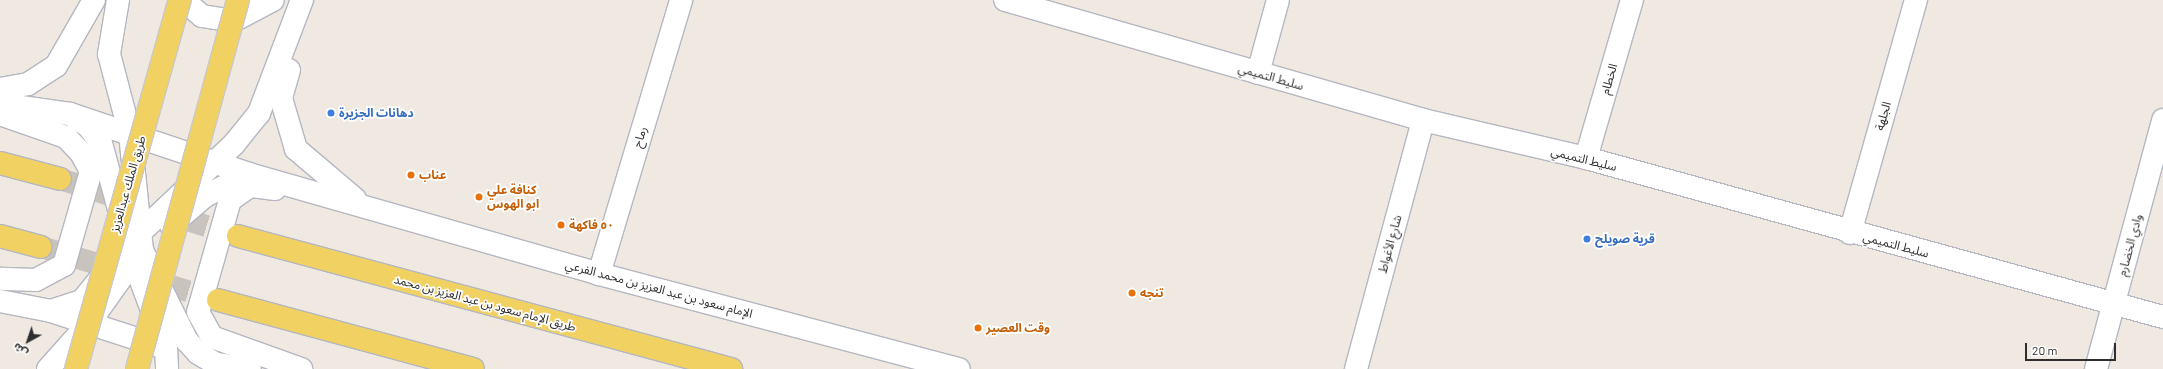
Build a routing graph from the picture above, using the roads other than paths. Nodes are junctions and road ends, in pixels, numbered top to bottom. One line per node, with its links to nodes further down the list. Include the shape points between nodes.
1 (94, 0): 14 (street, via 84,22 56,66 28,84)
2 (118, 0): 20 (street, via 109,54)
3 (181, 0): 5 (street, via 202,16 233,21); 43 (main road, طريق الملك عبدالعزيز, bridge)
4 (238, 0): 44 (main road, bridge)
5 (273, 0)
6 (302, 0): 22 (street, via 259,112)
7 (308, 0): 26 (street, via 281,98 296,149)
8 (681, 0): 32 (street, رماح)
9 (1005, 0): 13 (street, سليط التميمي)
10 (1278, 0): 13 (street)
11 (1632, 0): 21 (street, الخطام)
12 (1916, 0): 27 (street, الجلهة)
13 (1258, 73): 18 (street, سليط التميمي)
14 (0, 89)
15 (0, 104): 17 (street)
16 (0, 114): 33 (street, via 66,137 81,153 91,171 64,265 36,280)
17 (70, 114): 20 (street); 31 (street, via 88,126 102,143)
18 (1423, 120): 21 (street, سليط التميمي); 50 (street, شارع الأغواط)
19 (2163, 120): 36 (street, وادي الخضارم)
20 (130, 134): 22 (street); 31 (street)
21 (1586, 158): 27 (street, سليط التميمي)
22 (216, 161): 24 (street); 31 (street)
23 (0, 163): 25 (main road)
24 (249, 174): 26 (street); 31 (street, via 205,196)
25 (60, 180)
26 (361, 203): 32 (street, الإمام سعود بن عبد العزيز بن محمد الفرعي); 46 (street, via 250,186 230,200 198,312 212,337)
27 (1850, 233): 36 (street, سليط التميمي)
28 (0, 236): 30 (main road)
29 (238, 236): 48 (main road, طريق الإمام سعود بن عبد العزيز بن محمد)
30 (41, 247)
31 (135, 247): 37 (street, via 82,301); 39 (street); 40 (street); 41 (street, via 187,341)
32 (599, 274): 49 (street, الإمام سعود بن عبد العزيز بن محمد الفرعي)
33 (0, 279)
34 (218, 300): 47 (main road)
35 (0, 301): 37 (street)
36 (2114, 304): 38 (street, سليط التميمي); 51 (street, وادي الخضارم)
37 (50, 311): 39 (street)
38 (2163, 318)
39 (89, 323): 40 (street); 42 (street)
40 (166, 359): 41 (street)
41 (216, 364): 45 (street)
42 (48, 369)
43 (76, 369)
44 (137, 369)
45 (250, 369)
46 (301, 369)
47 (473, 369)
48 (731, 369)
49 (959, 369)
50 (1356, 369)
51 (2096, 369)

